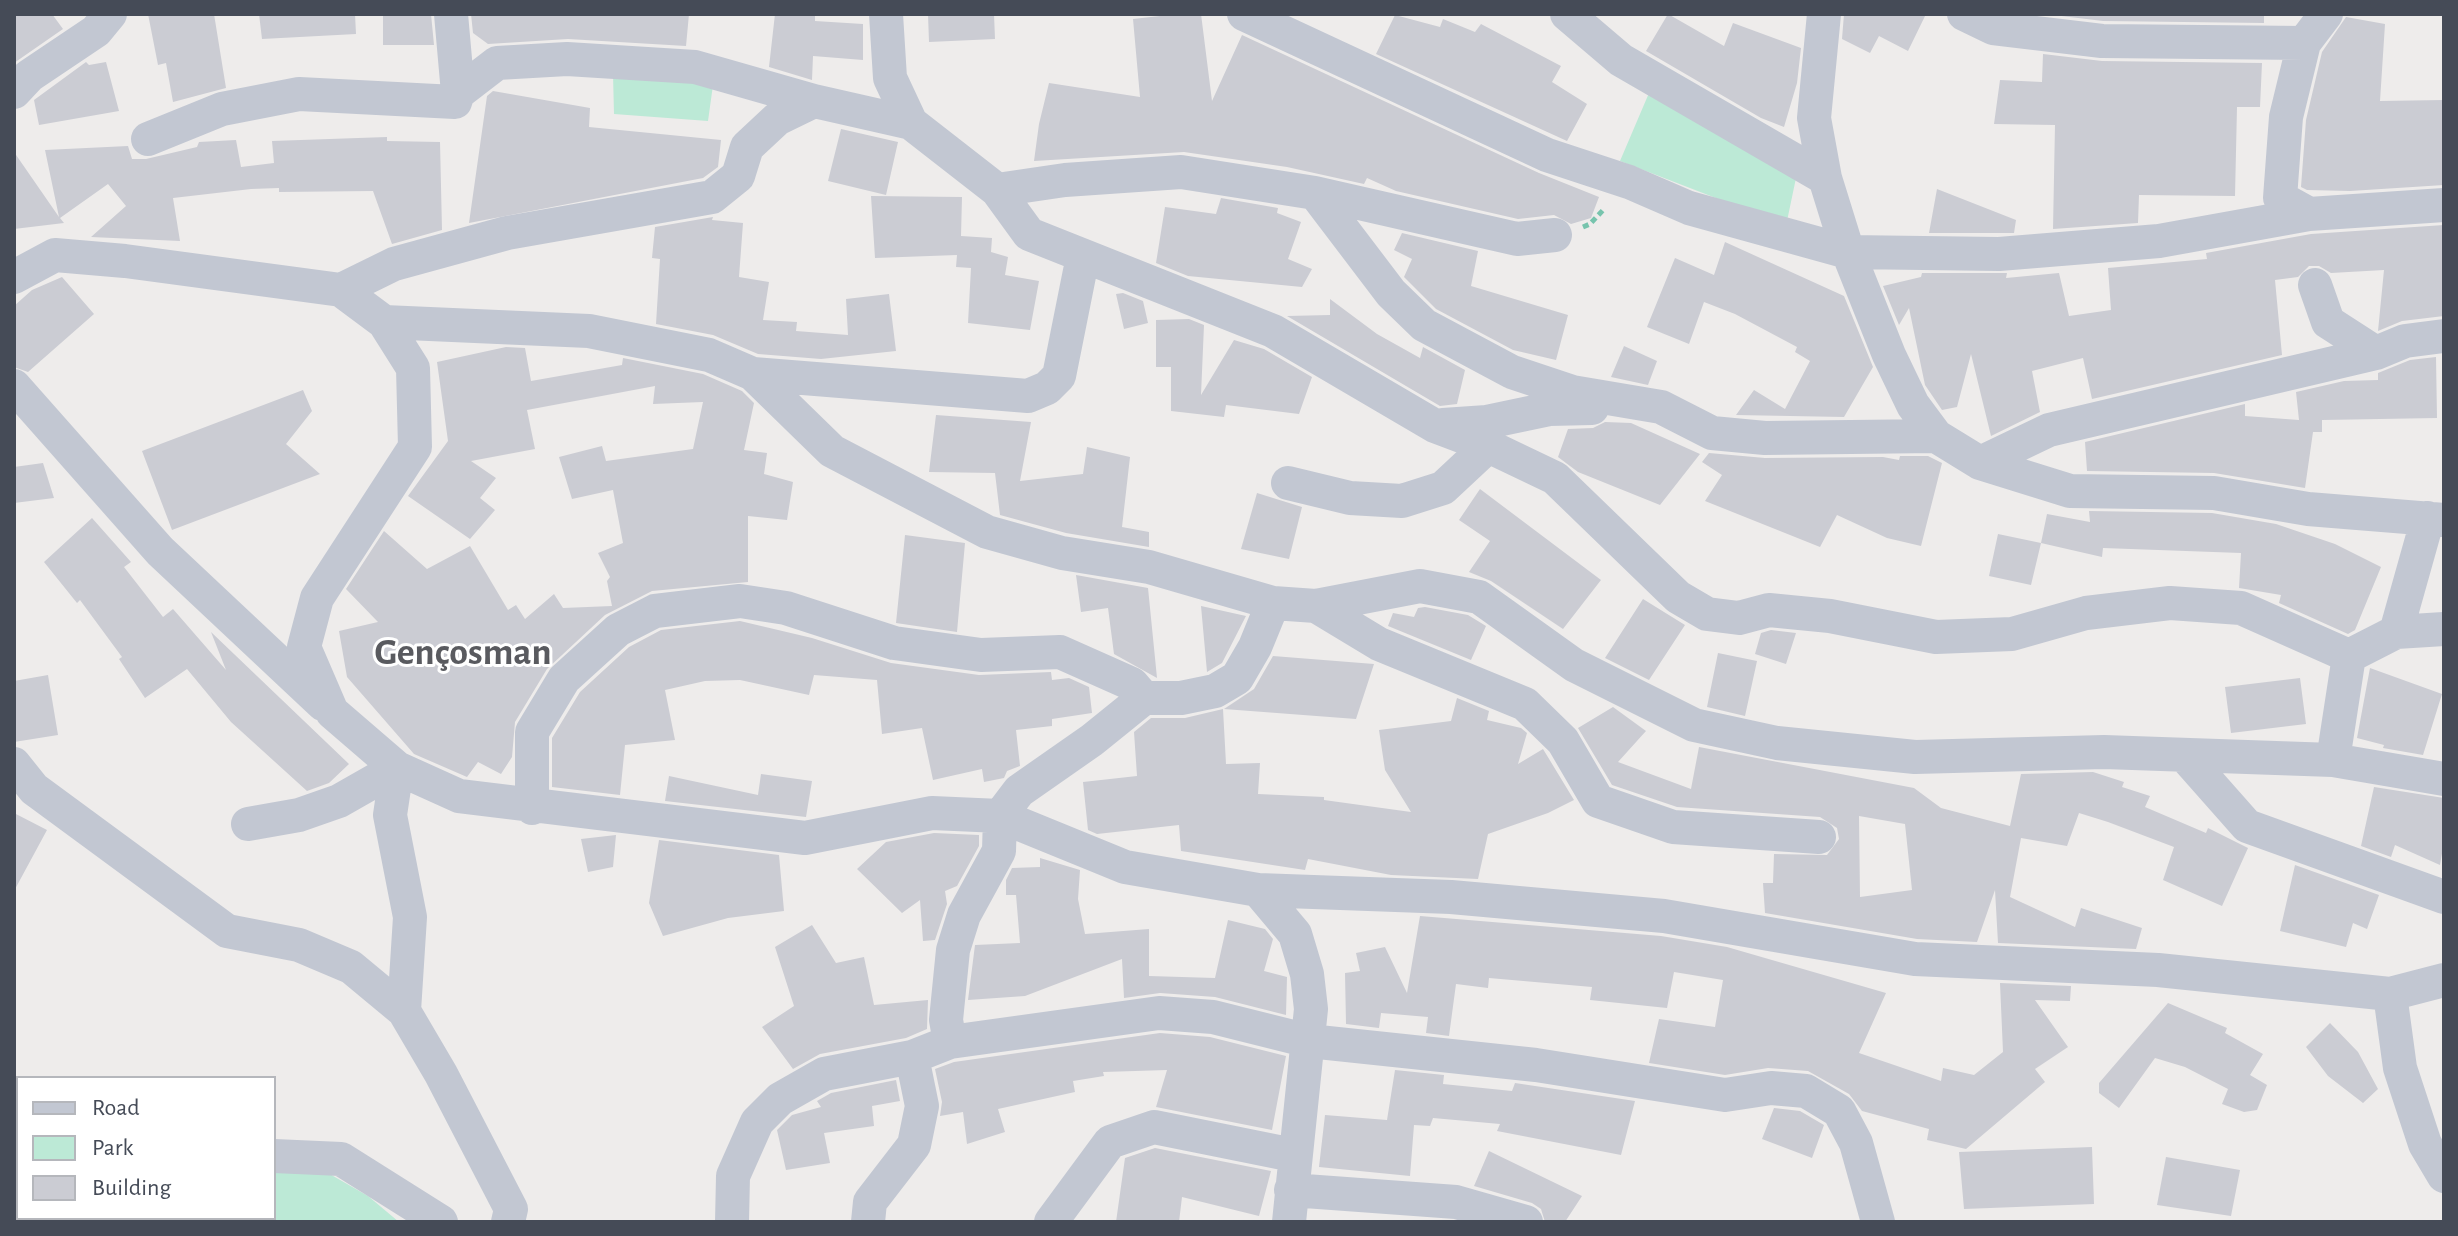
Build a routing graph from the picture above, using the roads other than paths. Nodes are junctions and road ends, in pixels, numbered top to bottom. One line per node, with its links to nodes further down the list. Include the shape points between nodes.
1 (110, 14): 10 (street, via 96,31)
2 (451, 14): 11 (street)
3 (886, 14): 13 (street, via 890,78)
4 (1244, 14): 21 (street, via 1547,155 1689,208)
5 (1567, 14): 15 (street, via 1621,60)
6 (1824, 14): 15 (street, via 1814,118)
7 (1964, 14): 9 (street, via 1993,28 2102,41)
8 (2326, 14): 9 (street)
9 (2304, 43): 19 (street, via 2286,117 2280,198)
10 (14, 92)
11 (458, 93): 12 (street, via 497,63 567,59 695,67); 14 (street, via 455,102 299,94 222,109)
12 (814, 101): 13 (street); 25 (street, via 777,119 747,147 738,176 712,197 507,233 394,264)
13 (911, 123): 16 (street)
14 (148, 139)
15 (1825, 178): 21 (street)
16 (997, 190): 17 (street, via 1181,172); 22 (street, via 1029,234)
17 (1315, 193): 20 (street, via 1517,239); 31 (street, via 1391,293 1424,325 1512,372 1572,392)
18 (2444, 205): 19 (street)
19 (2309, 214): 21 (street, via 2159,241 2029,251)
20 (1555, 235)
21 (1848, 252): 33 (street, via 1913,405)
22 (1083, 256): 29 (street, via 1059,376 1028,396); 32 (street, via 1273,331)
23 (14, 277): 25 (street, via 55,255)
24 (2315, 285): 28 (street, via 2328,322)
25 (341, 290): 26 (street)
26 (384, 322): 29 (street, via 589,331 709,355); 44 (street, via 413,368 415,447 317,598 304,647)
27 (2444, 336): 28 (street, via 2405,341)
28 (2376, 353): 35 (street, via 2049,430)
29 (753, 374): 38 (street, via 832,451 987,532 1062,553 1149,567)
30 (14, 386): 44 (street, via 160,551)
31 (1661, 407): 32 (street, via 1549,409); 33 (street, via 1712,433 1880,440)
32 (1435, 426): 34 (street)
33 (1936, 436): 35 (street)
34 (1488, 446): 36 (street, via 1443,488 1402,501 1350,498); 42 (street, via 1555,478 1678,597 1707,614 1815,614 1936,637 2012,634 2086,613 2170,603 2241,608)
35 (1980, 463): 37 (street, via 2070,491 2214,493 2308,509)
36 (1288, 483)
37 (2436, 519): 41 (street)
38 (1273, 603): 39 (street); 43 (street, via 1237,678 1215,691)
39 (1316, 606): 45 (street, via 1420,586 1479,597 1574,665 1694,725 1777,743 1915,757 2104,752); 53 (street, via 1379,644 1525,704 1563,741 1598,801 1673,827)
40 (2444, 629): 41 (street)
41 (2396, 632): 42 (street)
42 (2349, 656): 46 (street)
43 (1144, 698): 50 (street, via 1132,684 1060,652 981,655 894,643 786,608 740,601 655,611 618,630 564,679 532,732); 51 (street, via 1019,791)
44 (332, 712): 48 (street)
45 (2186, 757): 46 (street); 55 (street, via 2247,826)
46 (2333, 760): 49 (street)
47 (14, 764): 58 (street, via 34,789 227,931 299,945 351,967)
48 (397, 768): 50 (street, via 459,796); 52 (street, via 339,801); 58 (street, via 390,815 410,917)
49 (2444, 779)
50 (532, 808): 51 (street, via 805,838 932,813)
51 (1000, 816): 54 (street, via 1125,867); 60 (street, via 999,851 964,915 953,950 946,1020)
52 (248, 824)
53 (1819, 837)
54 (1258, 890): 57 (street, via 1553,905 1664,916 1915,959 2158,970); 59 (street, via 1295,934 1307,974)
55 (2444, 897)
56 (2444, 980): 57 (street)
57 (2390, 994): 64 (street, via 2400,1068 2425,1144)
58 (404, 1011): 67 (street, via 511,1209)
59 (1309, 1041): 60 (street, via 1213,1017 1159,1013); 62 (street); 72 (street, via 1536,1065 1725,1095 1771,1088 1806,1091 1839,1111 1856,1143)
60 (950, 1042): 61 (street)
61 (912, 1057): 68 (street, via 824,1074 780,1099 757,1122 733,1176); 69 (street, via 922,1106 914,1145 870,1202)
62 (1293, 1155): 65 (street); 70 (street, via 1154,1127 1110,1142)
63 (276, 1156): 66 (street, via 341,1159)
64 (2444, 1176)
65 (1290, 1206): 71 (street, via 1456,1202)
66 (441, 1222)
67 (508, 1222)
68 (732, 1222)
69 (868, 1222)
70 (1051, 1222)
71 (1526, 1222)
72 (1878, 1222)

